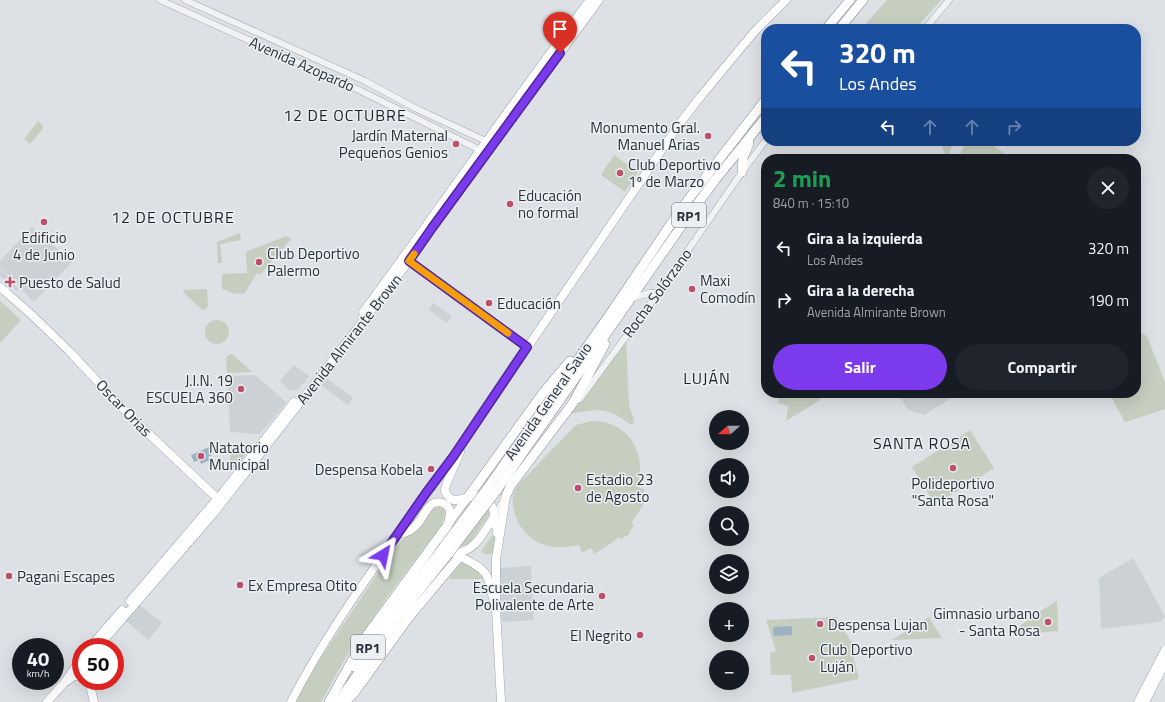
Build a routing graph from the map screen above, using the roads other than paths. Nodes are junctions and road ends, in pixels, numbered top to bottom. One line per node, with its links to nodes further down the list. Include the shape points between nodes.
1 (160, 0): 19 (street, Avenida Azopardo, via 359,90)
2 (185, 0): 17 (street, Avenida Azopardo, via 365,81 414,108)
3 (590, 0): 17 (main road, Avenida Almirante Brown)
4 (599, 0): 17 (main road, Avenida Almirante Brown)
5 (786, 0): 9 (main road)
6 (850, 0): 10 (highway)
7 (864, 0): 11 (highway)
8 (949, 0): 12 (street)
9 (762, 24)
10 (831, 24)
11 (843, 24)
12 (929, 24)
13 (761, 25): 26 (main road, via 684,118)
14 (761, 105): 25 (highway, Avenida General Savio / RP1, via 681,209)
15 (761, 123): 16 (highway, Avenida General Savio / RP1)
16 (758, 126): 20 (highway, via 744,152); 24 (highway, Avenida General Savio / RP1, via 704,194)
17 (490, 143): 19 (main road, Avenida Almirante Brown)
18 (762, 146): 20 (street, Rocha Solórzano)
19 (483, 151): 21 (main road, Avenida Almirante Brown)
20 (742, 172): 23 (street, Rocha Solórzano)
21 (406, 259): 26 (main road); 31 (main road, Avenida Almirante Brown)
22 (0, 287): 31 (main road, Oscar Orias, via 68,350 133,419)
23 (658, 293): 24 (street); 27 (street, Rocha Solórzano, via 580,399)
24 (632, 298): 25 (highway, Avenida General Savio / RP1)
25 (614, 316): 27 (highway, via 599,357); 30 (highway, via 543,393); 37 (highway, Avenida General Savio / RP1, bridge, via 522,447 489,486)
26 (527, 347): 28 (main road)
27 (573, 402): 29 (highway, via 511,485)
28 (467, 435): 30 (main road, via 445,488 446,494 452,499); 34 (main road)
29 (506, 496): 32 (street); 35 (main road)
30 (468, 497): 32 (main road, via 481,495 486,498 492,506); 33 (main road)
31 (218, 501): 39 (main road, Avenida Almirante Brown); 40 (main road, Avenida Almirante Brown)
32 (494, 516): 35 (main road); 36 (main road, via 473,547)
33 (448, 526): 34 (main road, via 449,508 443,503 436,502 430,505 417,525); 36 (main road, via 444,544 448,550); 51 (highway, via 365,638)
34 (398, 534): 50 (main road, via 312,662)
35 (497, 544): 38 (main road)
36 (460, 553): 38 (main road, via 486,575); 53 (highway)
37 (411, 595): 51 (highway, Avenida General Savio / RP1); 52 (highway, Avenida General Savio / RP1)
38 (496, 609): 54 (main road)
39 (98, 638)
40 (105, 638)
41 (1165, 650): 55 (main road)
42 (1165, 663): 56 (main road)
43 (72, 674): 45 (main road)
44 (72, 677): 45 (main road)
45 (64, 683)
46 (57, 690): 48 (main road)
47 (91, 690): 49 (main road)
48 (46, 702)
49 (94, 702)
50 (291, 702)
51 (329, 702)
52 (338, 702)
53 (345, 702)
54 (501, 702)
55 (1138, 702)
56 (1145, 702)

